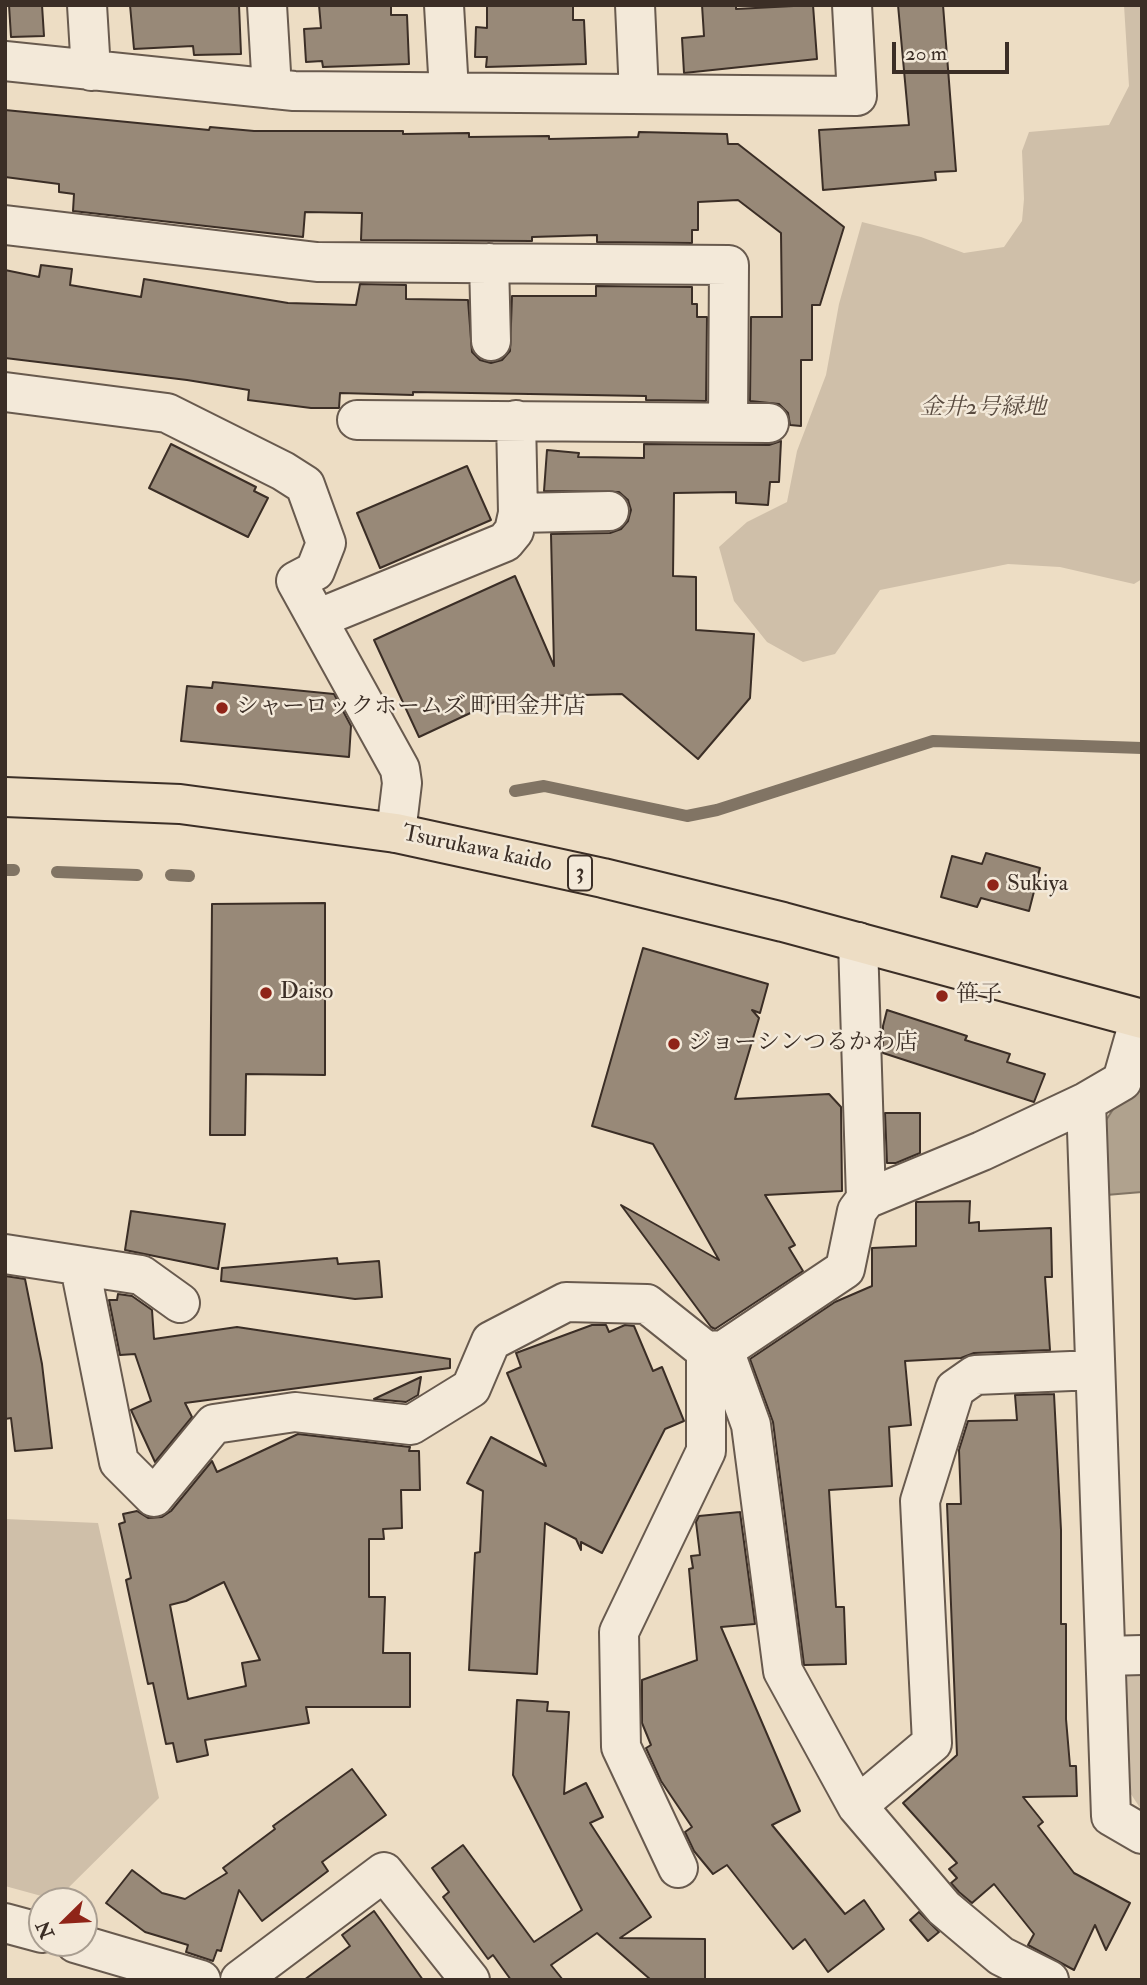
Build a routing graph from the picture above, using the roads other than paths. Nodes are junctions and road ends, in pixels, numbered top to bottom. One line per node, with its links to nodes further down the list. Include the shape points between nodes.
1 (87, 5): 7 (street)
2 (267, 5): 8 (street)
3 (444, 5): 9 (street)
4 (635, 5): 10 (street)
5 (852, 5): 10 (street, via 857,96)
6 (5, 61): 7 (street)
7 (91, 71): 8 (street)
8 (272, 89): 9 (street)
9 (449, 91): 10 (street)
10 (639, 94)
11 (5, 225): 12 (street, via 317,262)
12 (489, 263): 13 (street); 17 (street, via 729,265)
13 (491, 341)
14 (5, 392): 21 (street, via 167,413 305,485 326,542 315,571 296,581)
15 (516, 420): 16 (street); 17 (street); 20 (street)
16 (357, 421)
17 (728, 422): 18 (street)
18 (769, 423)
19 (609, 512): 20 (street)
20 (518, 513): 21 (street, via 514,531 505,542)
21 (317, 619): 23 (street, via 400,769)
22 (5, 797): 23 (main road, Tsurukawa kaido / 3, via 180,804)
23 (396, 833): 24 (main road, Tsurukawa kaido / 3, via 603,878)
24 (858, 942): 25 (main road, Tsurukawa kaido / 3); 27 (street)
25 (1141, 1018): 26 (street, via 1122,1081)
26 (1086, 1102): 27 (street, via 982,1152); 32 (street)
27 (866, 1199): 31 (street, via 857,1211 845,1269)
28 (5, 1254): 29 (street)
29 (80, 1267): 30 (street, via 141,1275); 31 (street, via 119,1462 154,1497 214,1424 295,1412 411,1425 471,1388 491,1341 566,1302 647,1304)
30 (180, 1303)
31 (715, 1350): 34 (street, via 751,1425 783,1671); 36 (street, via 706,1451 619,1632 621,1746)
32 (1095, 1370): 33 (street); 34 (street, via 975,1375 955,1389 920,1501 932,1744)
33 (1124, 1656): 35 (street, via 1111,1816)
34 (857, 1807): 43 (street, via 944,1908 1001,1956)
35 (1142, 1834)
36 (678, 1868)
37 (5, 1923): 38 (street)
38 (28, 1929)
39 (98, 1950): 40 (street)
40 (201, 1980)
41 (240, 1980): 42 (street, via 384,1872)
42 (470, 1980)
43 (1049, 1980)

